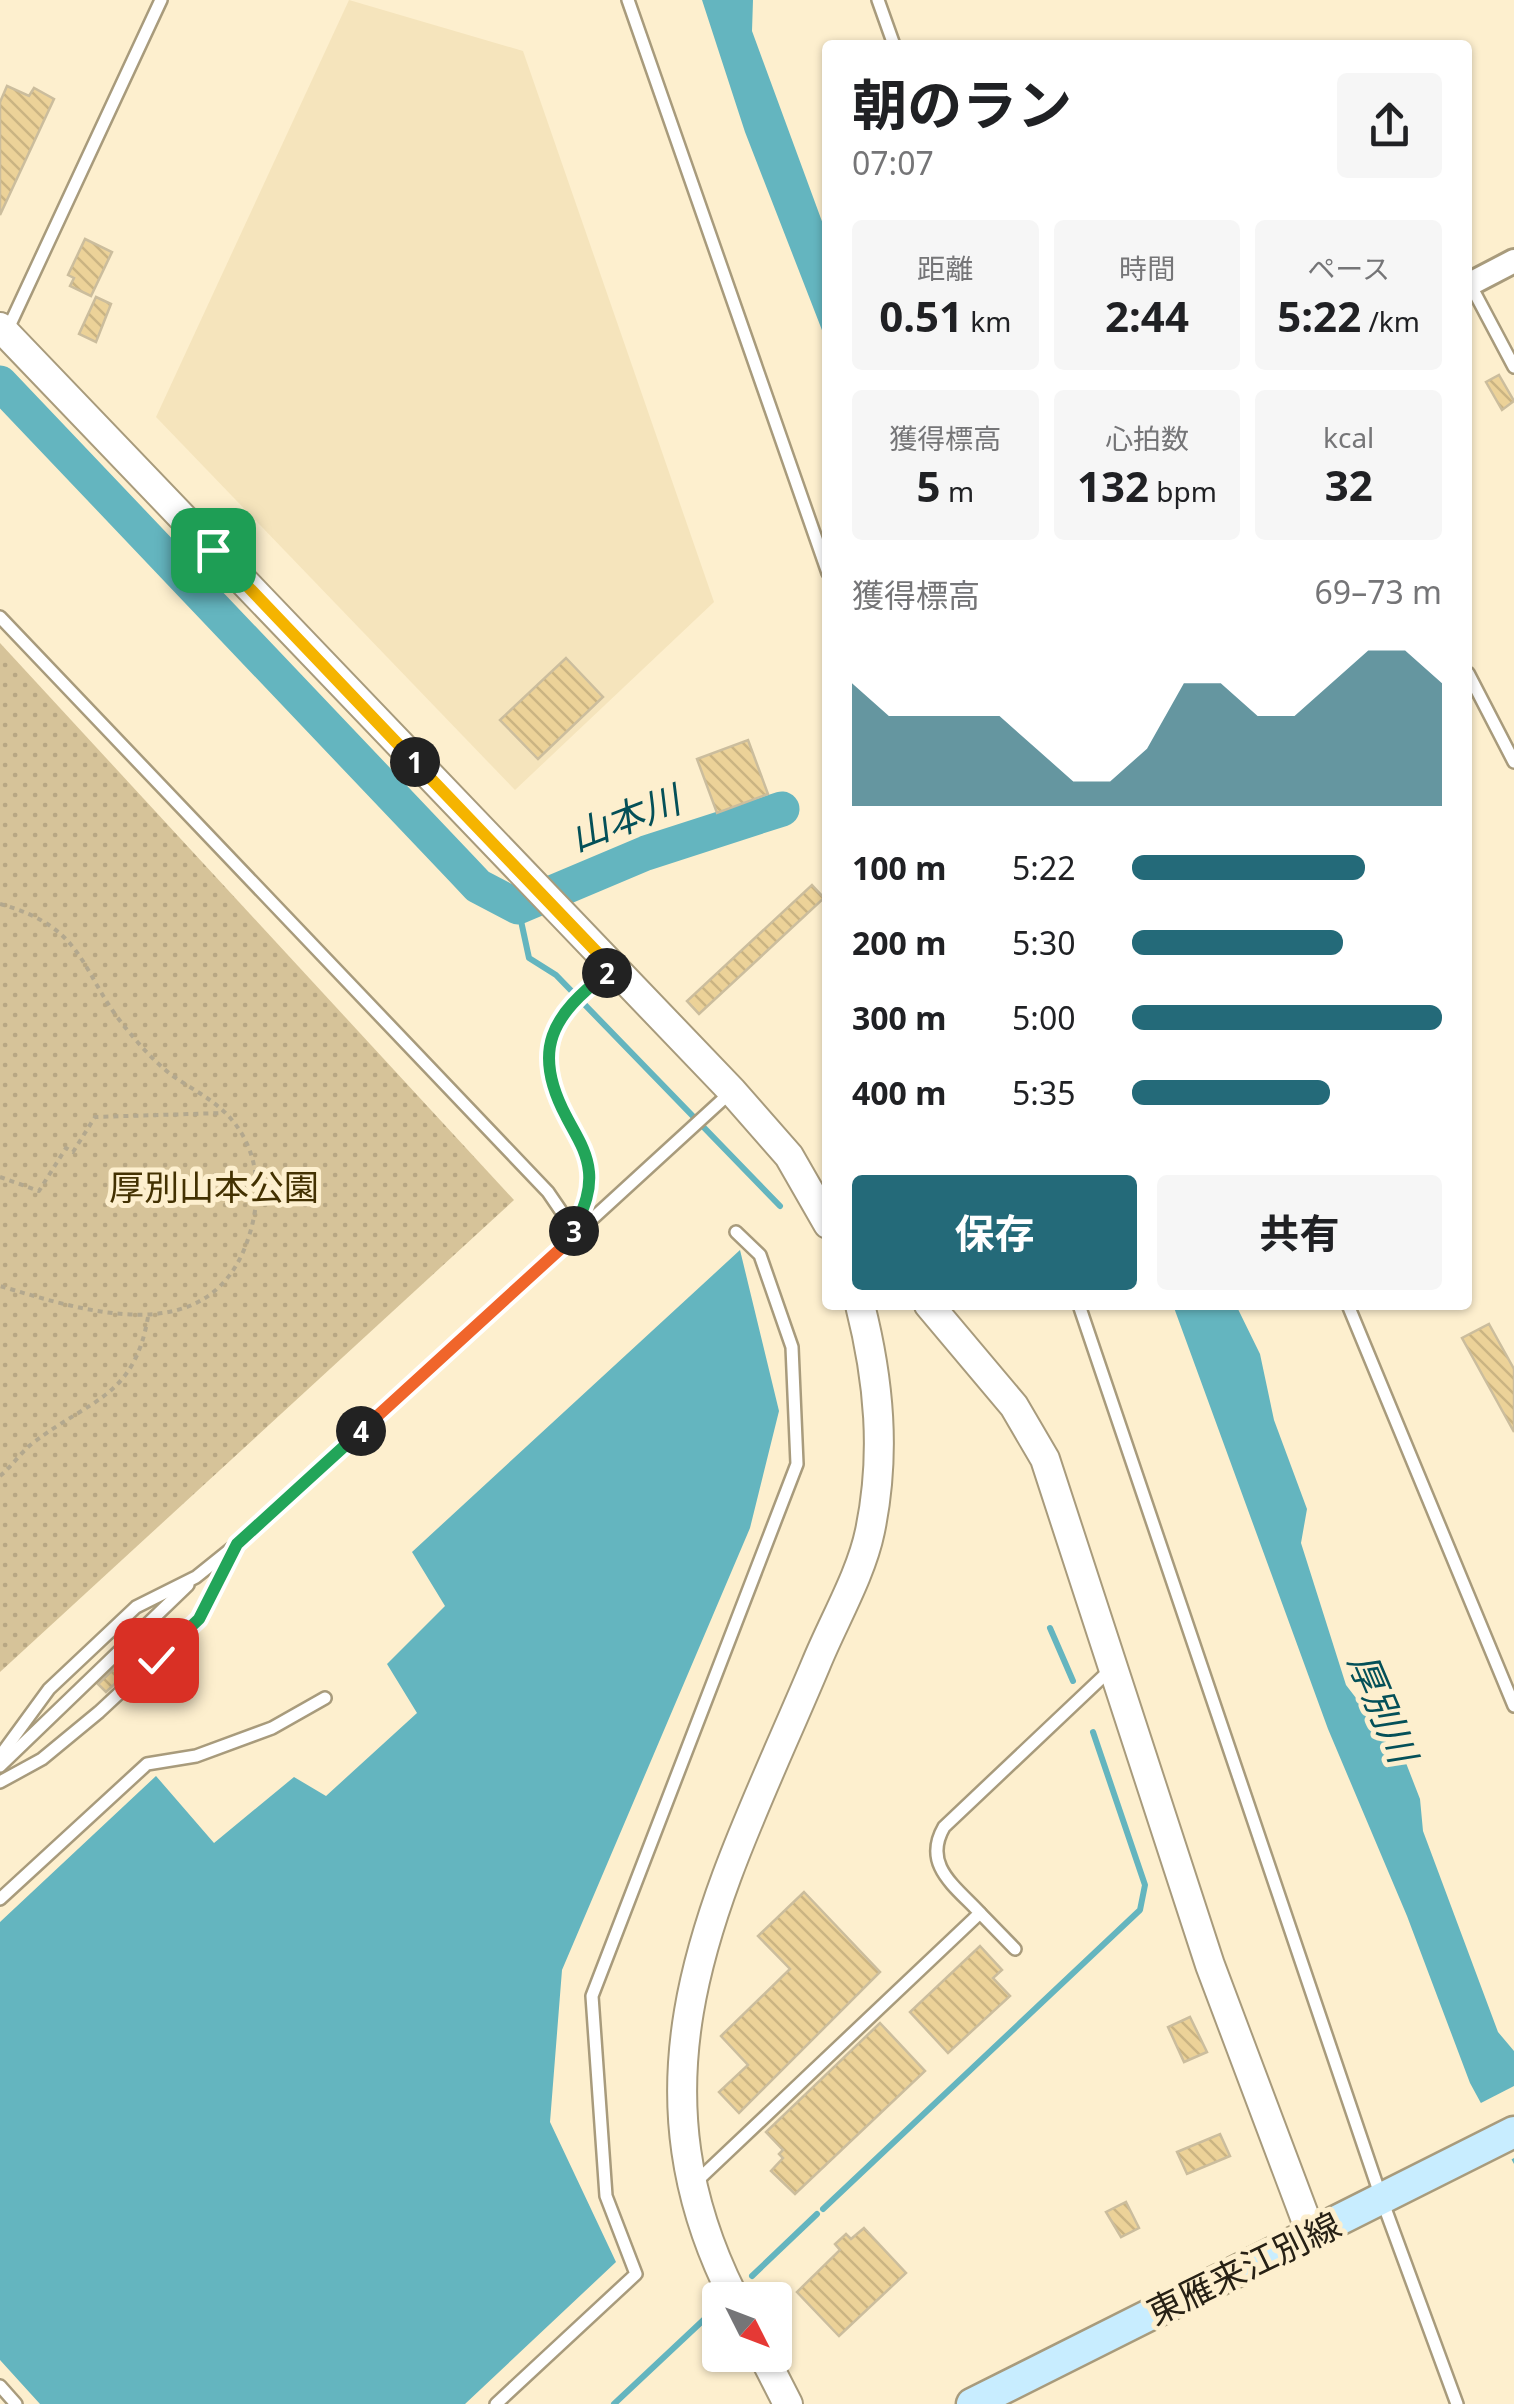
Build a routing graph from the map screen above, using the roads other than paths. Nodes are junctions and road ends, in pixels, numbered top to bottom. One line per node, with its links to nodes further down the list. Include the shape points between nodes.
1 (161, 0): 8 (lane)
2 (628, 0): 10 (lane)
3 (878, 0): 4 (lane)
4 (892, 40)
5 (1514, 261): 6 (street)
6 (1472, 282)
7 (1472, 289): 9 (lane)
8 (3, 330): 14 (street, via 564,917)
9 (1514, 366)
10 (822, 556)
11 (0, 617): 18 (lane, via 548,1192 564,1214)
12 (1472, 680): 13 (lane)
13 (1514, 762)
14 (602, 976): 15 (street); 18 (lane, via 561,1016 546,1065 589,1168 586,1202)
15 (721, 1099): 16 (street, via 789,1156); 18 (lane)
16 (822, 1214)
17 (736, 1232): 42 (lane, via 760,1255 792,1347 797,1464 592,1996 606,2196 636,2274)
18 (569, 1241): 23 (lane)
19 (861, 1310): 35 (street, via 880,1407 870,1533 711,1914 680,2059)
20 (934, 1310): 25 (street, via 1014,1406 1045,1459)
21 (1081, 1310): 36 (lane)
22 (1350, 1310): 27 (lane)
23 (237, 1544): 24 (lane); 30 (lane, via 199,1619 42,1759)
24 (196, 1577): 28 (lane, via 136,1607 49,1689); 29 (lane)
25 (1113, 1667): 32 (lane, via 935,1843 938,1868); 37 (street, via 1210,1964)
26 (325, 1698): 31 (lane, via 272,1728 196,1756 147,1764)
27 (1514, 1706)
28 (0, 1756)
29 (0, 1766)
30 (0, 1782)
31 (0, 1899)
32 (980, 1913): 33 (lane); 35 (lane)
33 (1015, 1948)
34 (1514, 2132): 36 (main road, 東雁来江別線)
35 (692, 2186): 38 (street, via 698,2218)
36 (1395, 2193): 37 (main road, 東雁来江別線); 45 (lane)
37 (1312, 2236): 44 (main road, 東雁来江別線)
38 (727, 2282)
39 (772, 2372): 43 (street)
40 (0, 2386): 41 (lane)
41 (16, 2404)
42 (496, 2404)
43 (788, 2404)
44 (972, 2404)
45 (1457, 2404)

